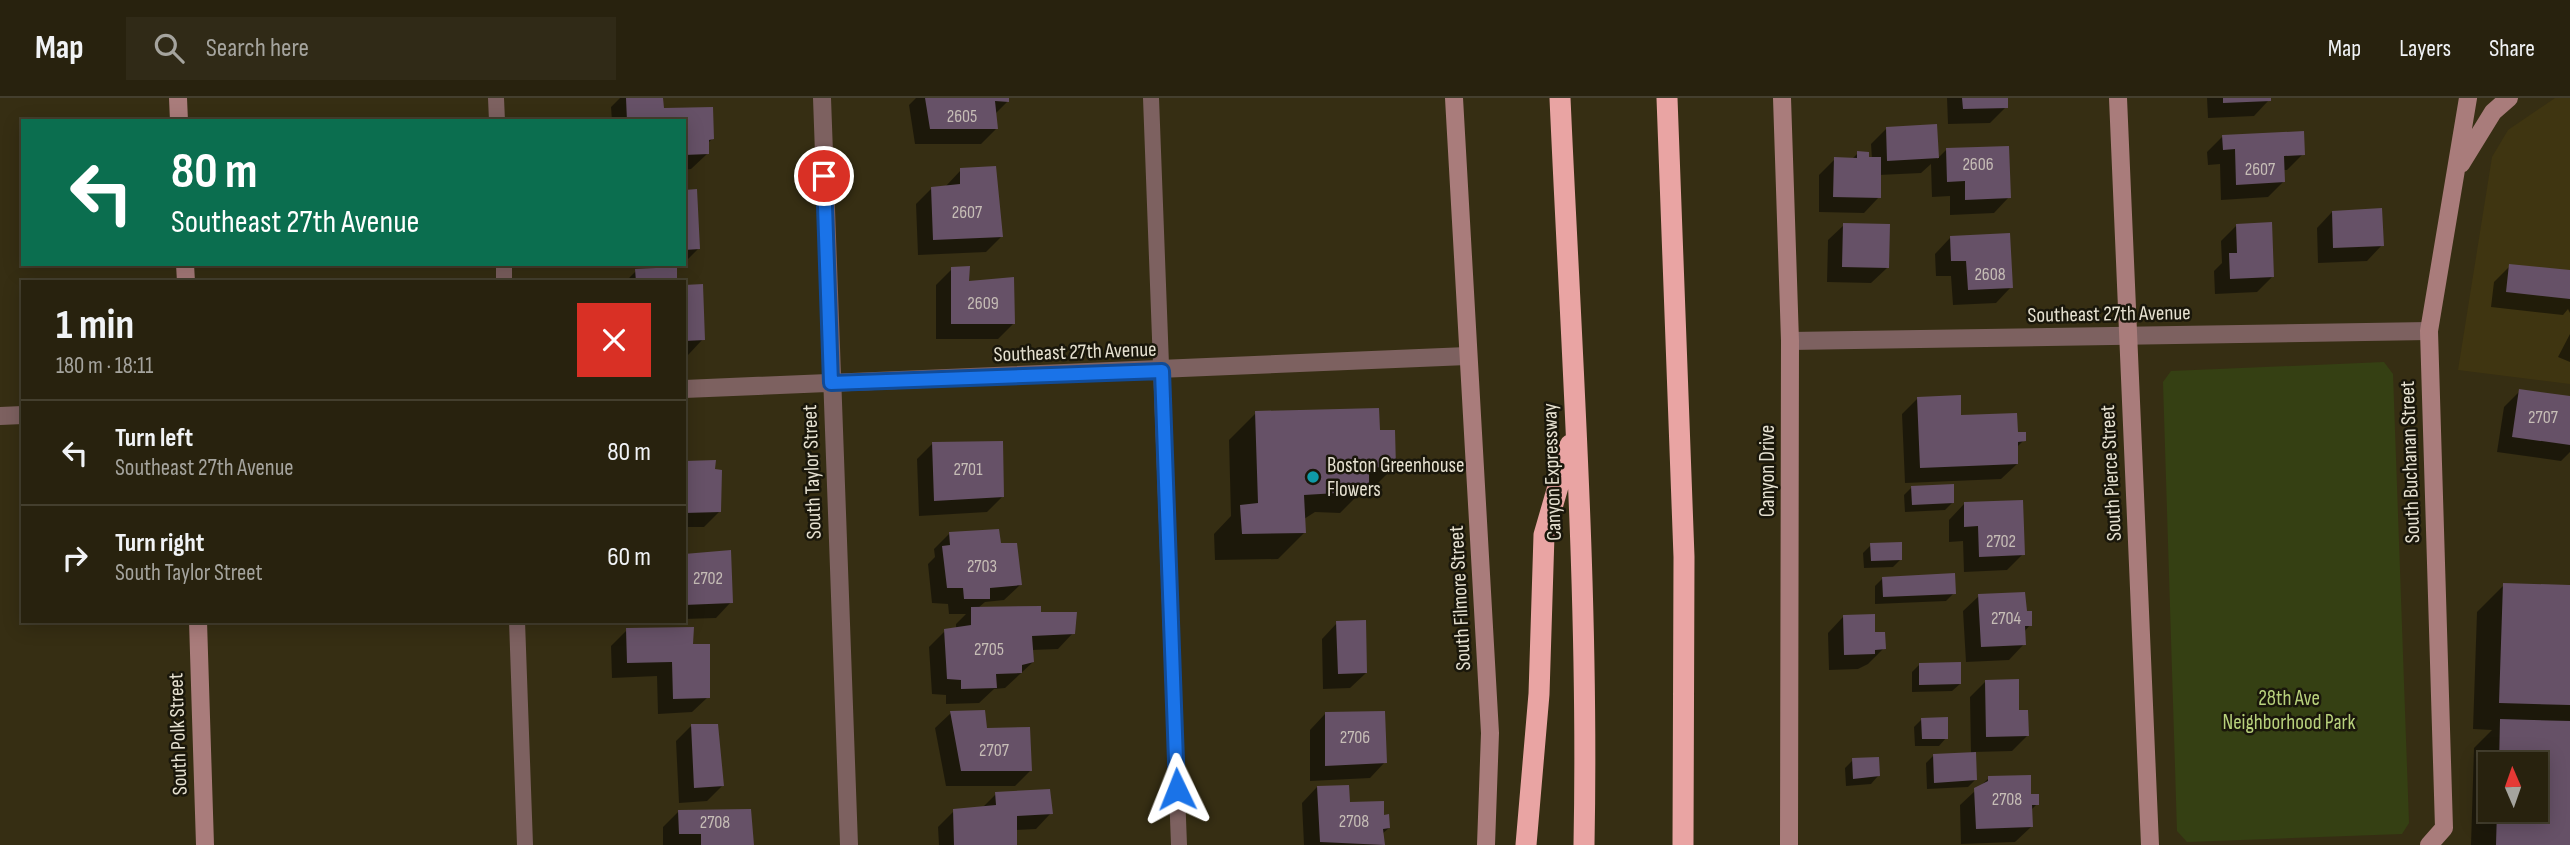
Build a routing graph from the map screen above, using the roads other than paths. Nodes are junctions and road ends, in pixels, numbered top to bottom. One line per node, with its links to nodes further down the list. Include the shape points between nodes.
1 (178, 98): 12 (main road)
2 (496, 98): 13 (lane)
3 (822, 98): 20 (street, South Taylor Street)
4 (1151, 98): 19 (lane)
5 (1454, 98): 18 (main road, South Filmore Street)
6 (1560, 98): 24 (highway, Canyon Expressway)
7 (1667, 98): 34 (highway, via 1684,556)
8 (1782, 98): 17 (main road, Canyon Drive)
9 (2118, 98): 16 (main road, South Pierce Street)
10 (2468, 98): 14 (main road, South Buchanan Street)
11 (2509, 98): 14 (main road, via 2493,112)
12 (179, 119)
13 (497, 119)
14 (2456, 173): 15 (main road, South Buchanan Street)
15 (2429, 331): 16 (street, Southeast 27th Avenue); 37 (main road, South Buchanan Street, via 2444,828)
16 (2127, 336): 17 (street, Southeast 27th Avenue); 36 (main road, South Pierce Street)
17 (1790, 341): 35 (main road, Canyon Drive)
18 (1467, 356): 19 (street, Southeast 27th Avenue); 31 (main road, South Filmore Street, via 1490,733)
19 (1162, 371): 20 (street, Southeast 27th Avenue); 30 (lane)
20 (831, 383): 21 (street, Southeast 27th Avenue); 29 (street, South Taylor Street)
21 (686, 389)
22 (21, 415): 23 (street)
23 (0, 416)
24 (1576, 426): 32 (highway, via 1544,535 1539,694); 33 (highway, Canyon Expressway)
25 (198, 623): 27 (main road, South Polk Street)
26 (517, 623): 28 (lane)
27 (205, 845)
28 (525, 845)
29 (849, 845)
30 (1179, 845)
31 (1486, 845)
32 (1526, 845)
33 (1584, 845)
34 (1683, 845)
35 (1789, 845)
36 (2150, 845)
37 (2429, 845)

